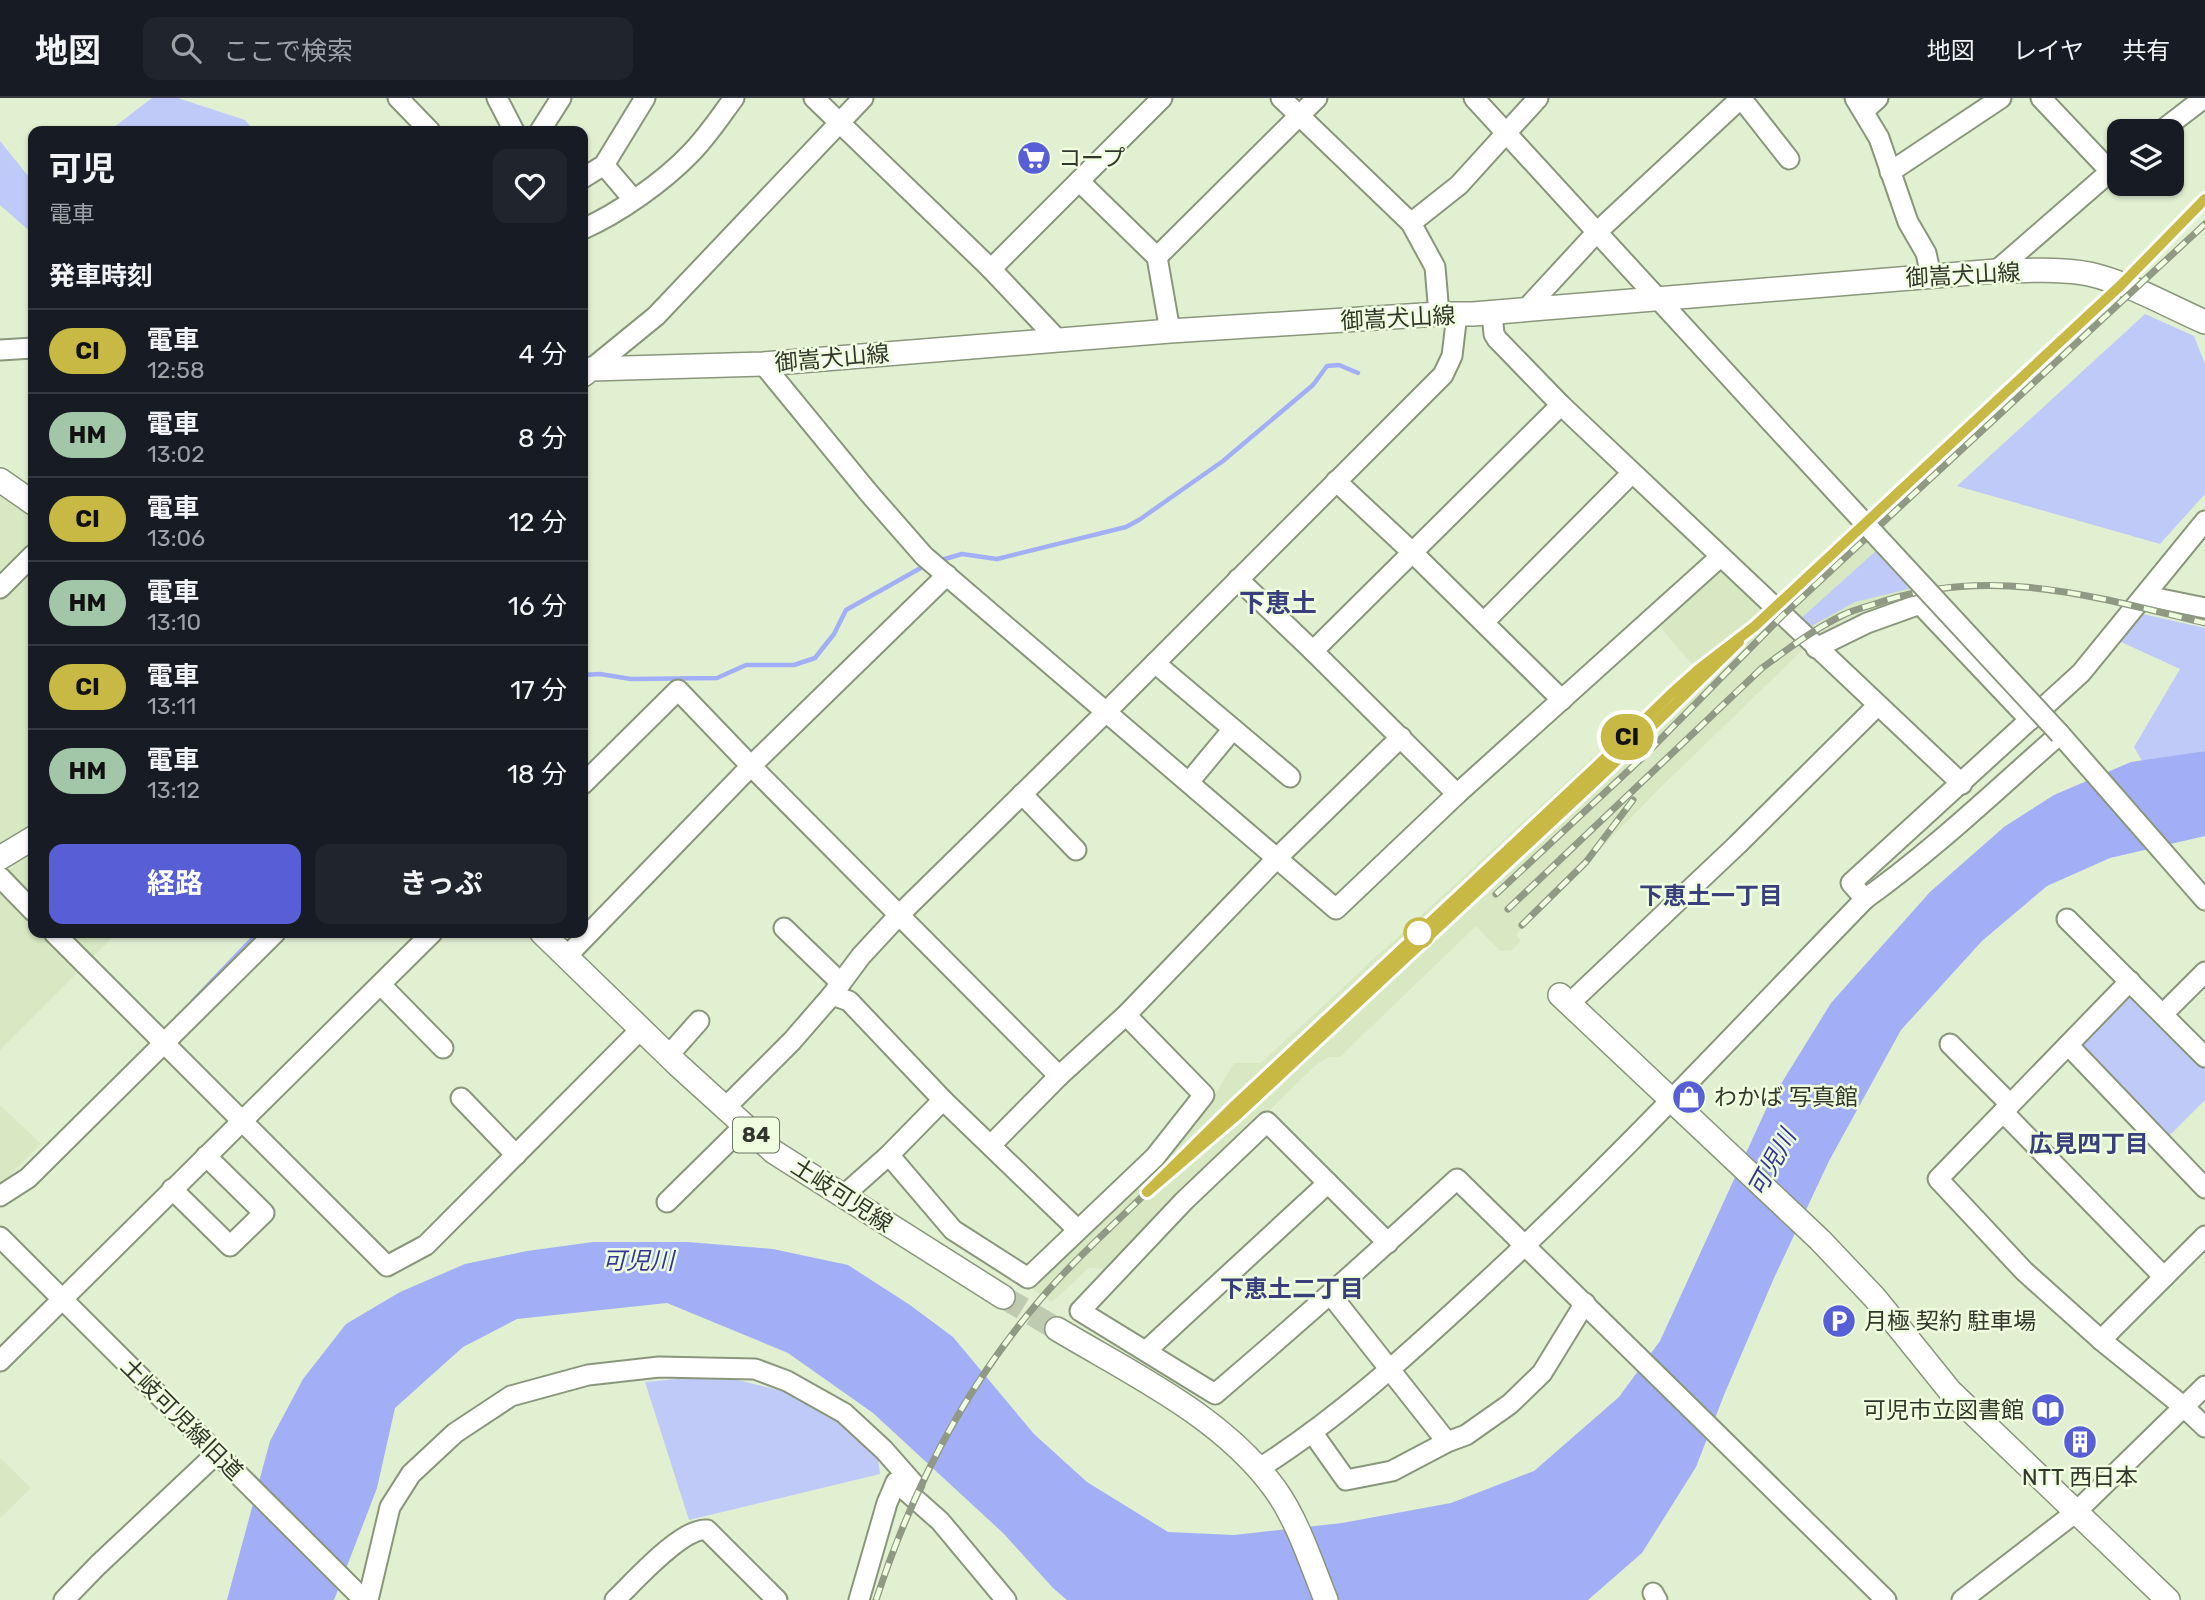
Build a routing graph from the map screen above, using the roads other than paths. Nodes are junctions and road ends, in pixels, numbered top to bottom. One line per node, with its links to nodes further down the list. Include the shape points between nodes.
1 (398, 98): 21 (street)
2 (497, 98): 22 (street)
3 (561, 98): 23 (street)
4 (645, 98): 27 (street)
5 (734, 98): 32 (street, via 690,155)
6 (814, 98): 18 (street)
7 (863, 98): 18 (street)
8 (1162, 98): 31 (street)
9 (1281, 98): 19 (street)
10 (1317, 98): 19 (street)
11 (1474, 98): 24 (street)
12 (2001, 98): 28 (street)
13 (2041, 98): 26 (street)
14 (2204, 98): 20 (street)
15 (1735, 100): 25 (street); 35 (street)
16 (1528, 102): 24 (street)
17 (1866, 102): 28 (street)
18 (842, 112): 37 (street); 50 (street, via 656,316)
19 (1300, 117): 33 (street); 36 (street)
20 (2177, 119)
21 (425, 126)
22 (511, 126)
23 (543, 126)
24 (1507, 134): 33 (street, via 1459,185); 35 (street)
25 (1788, 159)
26 (2107, 160)
27 (604, 165): 29 (street); 32 (street)
28 (1891, 172): 39 (street, via 1908,222 1926,253)
29 (588, 174)
30 (2107, 174): 38 (street)
31 (1079, 181): 36 (street); 37 (street)
32 (633, 199): 34 (street)
33 (1411, 223): 43 (street, via 1435,267)
34 (588, 226)
35 (1597, 232): 40 (street); 41 (street)
36 (1157, 257): 45 (street)
37 (991, 269): 46 (street)
38 (1996, 271): 39 (main road, 御嵩犬山線); 44 (main road, 御嵩犬山線, via 2089,274)
39 (1931, 276): 40 (main road, 御嵩犬山線)
40 (1657, 298): 41 (main road, 御嵩犬山線); 75 (street, bridge)
41 (1525, 310): 42 (main road, 御嵩犬山線)
42 (1492, 313): 43 (main road, 御嵩犬山線); 52 (street, via 1497,339)
43 (1448, 314): 45 (main road, 御嵩犬山線); 55 (street, via 1451,356 1443,374)
44 (2205, 322)
45 (1170, 331): 46 (main road, 御嵩犬山線)
46 (1058, 340): 49 (main road, 御嵩犬山線)
47 (28, 348): 48 (street)
48 (0, 349)
49 (763, 364): 51 (main road, 御嵩犬山線); 61 (street, via 868,492 924,556)
50 (588, 369)
51 (588, 371)
52 (1561, 405): 53 (street); 58 (street)
53 (1632, 473): 59 (street); 66 (street)
54 (0, 480): 56 (main road)
55 (1336, 481): 58 (street); 62 (street)
56 (28, 499)
57 (2205, 521): 64 (street)
58 (1412, 552): 66 (street); 68 (street)
59 (1720, 557): 67 (street); 70 (street)
60 (28, 560): 63 (street)
61 (947, 575): 72 (street); 77 (street)
62 (1238, 579): 68 (street); 69 (street)
63 (0, 588)
64 (2146, 596): 65 (street); 73 (street, via 2081,673)
65 (2205, 608)
66 (1484, 622): 70 (street)
67 (1816, 648): 71 (street); 73 (street, via 1867,622 1920,604)
68 (1313, 651): 76 (street)
69 (1154, 663): 72 (street); 74 (street)
70 (1562, 700): 83 (street)
71 (1877, 706): 81 (street); 106 (street, via 1737,845)
72 (1107, 711): 80 (street); 82 (street)
73 (2031, 720): 81 (street)
74 (1233, 729): 78 (street); 80 (street)
75 (2060, 734): 89 (street); 90 (street)
76 (1401, 737): 83 (street); 87 (street)
77 (751, 766): 79 (street, via 678,690); 92 (street); 95 (street)
78 (1290, 777)
79 (588, 779)
80 (1189, 782): 87 (street)
81 (1962, 784): 89 (street, via 1852,883)
82 (1022, 794): 85 (street); 92 (street)
83 (1457, 794): 87 (street, via 1336,909)
84 (28, 841): 86 (main road)
85 (1076, 850)
86 (0, 858)
87 (1277, 858): 108 (street)
88 (2, 884): 91 (street)
89 (1865, 899): 119 (street)
90 (2205, 900)
91 (28, 907)
92 (899, 915): 105 (street); 117 (street)
93 (2067, 919): 103 (street)
94 (784, 928): 105 (street)
95 (588, 934)
96 (59, 938): 111 (street)
97 (270, 938): 111 (street)
98 (427, 938): 104 (street)
99 (547, 938): 101 (main road, 土岐可児線 / 84)
100 (584, 938): 101 (street)
101 (567, 956): 110 (main road, 土岐可児線 / 84)
102 (2205, 972): 107 (street)
103 (2130, 981): 107 (street); 113 (street)
104 (381, 985): 114 (street); 123 (street)
105 (836, 989): 120 (street); 121 (street)
106 (1564, 999): 119 (main road)
107 (2163, 1014): 116 (street)
108 (1126, 1015): 117 (street); 135 (street, via 1204,1095 1155,1157)
109 (699, 1021): 115 (street)
110 (641, 1029): 115 (main road, 土岐可児線 / 84); 126 (street)
111 (164, 1044): 123 (street); 133 (street, via 28,1178)
112 (1950, 1044): 122 (street)
113 (2068, 1045): 122 (street); 130 (street)
114 (443, 1048)
115 (668, 1056): 121 (main road, 土岐可児線 / 84)
116 (2205, 1057)
117 (1059, 1076): 125 (street)
118 (461, 1098): 126 (street)
119 (1671, 1099): 139 (street); 158 (main road, via 1820,1240 1875,1298 1950,1391)
120 (943, 1100): 125 (street); 127 (street)
121 (725, 1108): 124 (main road, 土岐可児線 / 84)
122 (2007, 1108): 140 (street); 146 (street, via 1938,1179 2024,1270)
123 (241, 1121): 126 (street, via 387,1266 426,1245); 128 (street)
124 (745, 1125): 132 (main road, 土岐可児線 / 84, via 774,1152); 134 (street)
125 (991, 1145): 135 (street)
126 (516, 1155)
127 (889, 1155): 132 (street); 135 (street, via 953,1230 1028,1278)
128 (206, 1156): 131 (street); 131 (street, via 264,1213 230,1246)
129 (1328, 1183): 138 (street); 147 (street); 147 (street, via 1267,1122 1080,1311)
130 (2205, 1188)
131 (172, 1189): 143 (street)
132 (844, 1195): 142 (main road, 土岐可児線 / 84)
133 (0, 1196)
134 (667, 1202)
135 (1077, 1229)
136 (2205, 1236): 140 (street)
137 (0, 1237): 143 (street, 土岐可児線旧道)
138 (1388, 1243): 139 (street, via 1457,1179); 141 (street)
139 (1526, 1245): 144 (street); 149 (street)
140 (2164, 1277): 146 (street)
141 (1331, 1295): 147 (street, via 1215,1394); 149 (street)
142 (1003, 1297)
143 (64, 1300): 148 (street); 155 (street, 土岐可児線旧道)
144 (1585, 1303): 154 (street, via 1542,1373 1510,1404 1466,1435); 166 (street)
145 (1057, 1329): 156 (main road, via 1204,1418)
146 (2101, 1340): 151 (street)
147 (1147, 1350)
148 (0, 1361)
149 (1390, 1370): 153 (street); 154 (street)
150 (2205, 1386): 151 (street)
151 (2185, 1407): 152 (street); 158 (street)
152 (2205, 1427)
153 (1311, 1432): 154 (street, via 1346,1480 1392,1472); 156 (street)
154 (1447, 1442)
155 (221, 1458): 159 (street); 160 (street, 土岐可児線旧道)
156 (1258, 1469): 165 (main road, via 1288,1510)
157 (914, 1484): 160 (street, via 844,1413 755,1369 659,1367 588,1375 511,1396 455,1433 411,1474 390,1507)
158 (2076, 1512): 167 (street); 168 (main road)
159 (64, 1600)
160 (366, 1600)
161 (615, 1600): 162 (street, via 676,1543 700,1529 707,1530)
162 (777, 1600)
163 (859, 1600): 164 (street, via 896,1482 940,1521)
164 (1006, 1600)
165 (1326, 1600)
166 (1886, 1600)
167 (1962, 1600)
168 (2168, 1600)

